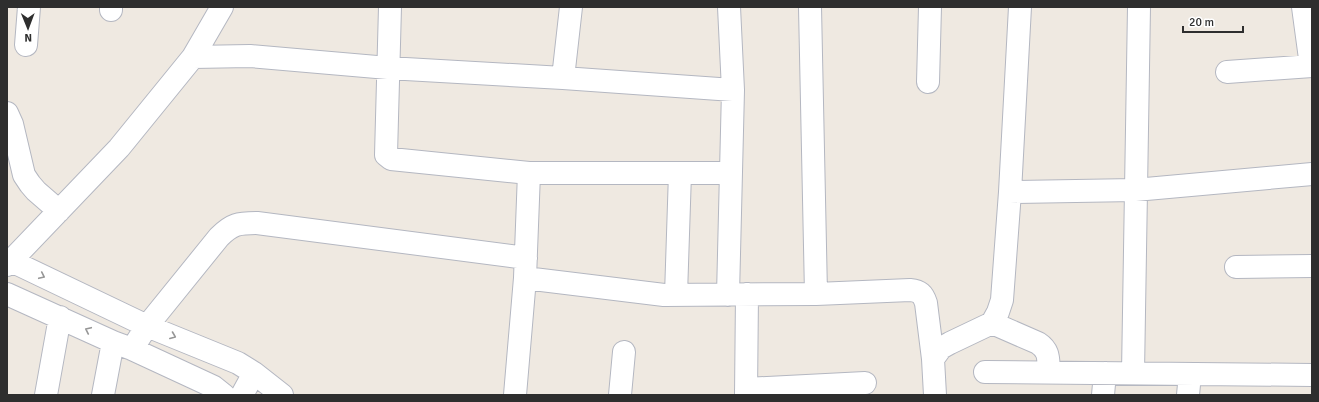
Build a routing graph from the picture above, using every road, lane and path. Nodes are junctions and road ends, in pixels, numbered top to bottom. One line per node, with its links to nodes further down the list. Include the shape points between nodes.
1 (29, 7): 11 (street)
2 (222, 7): 12 (street)
3 (390, 7): 14 (street)
4 (571, 7): 16 (street)
5 (729, 7): 18 (street)
6 (810, 7): 33 (street)
7 (930, 7): 17 (street)
8 (1020, 7): 25 (street)
9 (1139, 7): 24 (street)
10 (1304, 7): 13 (street)
11 (26, 45)
12 (193, 57): 14 (street, via 250,56); 26 (street, via 119,148)
13 (1311, 66): 15 (street)
14 (388, 68): 16 (street); 20 (street, via 386,155 391,159)
15 (1227, 72)
16 (563, 78): 18 (street)
17 (928, 82)
18 (733, 90): 22 (street)
19 (7, 113): 26 (street, via 24,175 36,191)
20 (529, 173): 21 (street); 30 (street)
21 (680, 173): 22 (street); 34 (street)
22 (731, 173): 32 (street)
23 (1312, 174): 24 (street)
24 (1135, 190): 25 (street); 45 (street)
25 (1010, 192): 36 (street, via 1002,300)
26 (59, 211): 27 (street)
27 (8, 262): 37 (street, one-way to 37)
28 (1312, 266): 29 (street)
29 (1236, 267)
30 (526, 268): 34 (street, via 647,294); 37 (street, via 257,223 243,223 229,227 219,237); 55 (street)
31 (7, 294): 35 (street)
32 (737, 294): 33 (street); 34 (street); 49 (street)
33 (816, 294): 40 (street, via 918,291 924,296 926,304)
34 (676, 296)
35 (60, 317): 38 (street, one-way to 35); 50 (street)
36 (992, 323): 40 (street, via 941,348); 42 (street, via 1044,347 1048,354)
37 (147, 326): 38 (street); 43 (street, one-way to 43, via 218,354)
38 (122, 346): 51 (street); 52 (street, via 214,387)
39 (624, 352): 56 (street)
40 (933, 359): 57 (street)
41 (984, 372): 42 (street)
42 (1049, 372): 44 (street)
43 (254, 373): 53 (street); 54 (street)
44 (1105, 373): 45 (street); 58 (street)
45 (1133, 373): 46 (street)
46 (1190, 374): 47 (street); 59 (street)
47 (1312, 375)
48 (865, 383): 49 (street)
49 (746, 392)
50 (46, 395)
51 (103, 395)
52 (224, 395)
53 (242, 395)
54 (282, 395)
55 (515, 395)
56 (620, 395)
57 (935, 395)
58 (1104, 395)
59 (1188, 395)

